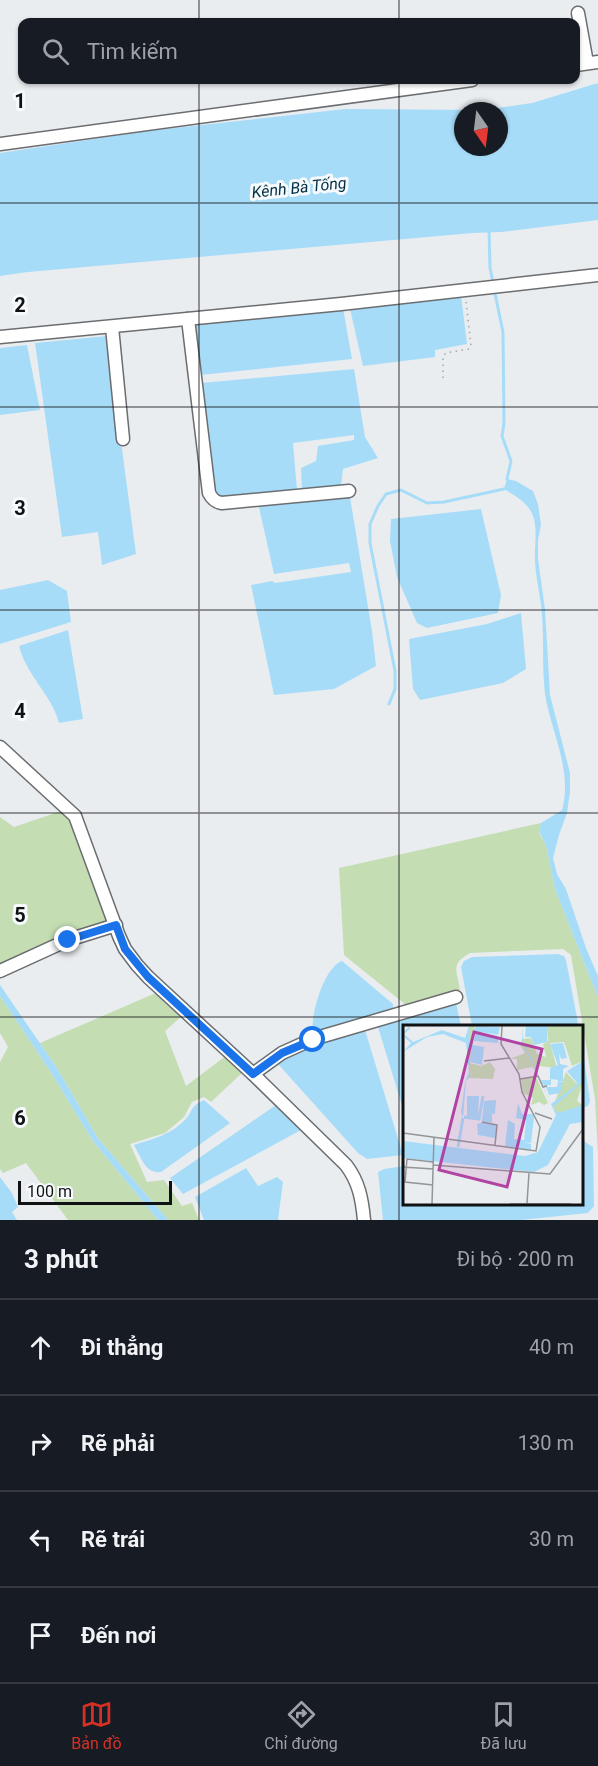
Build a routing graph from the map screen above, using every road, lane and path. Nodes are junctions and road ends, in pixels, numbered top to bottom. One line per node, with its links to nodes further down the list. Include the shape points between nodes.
1 (578, 13): 2 (street)
2 (579, 18)
3 (580, 24): 4 (street)
4 (587, 63)
5 (442, 84): 6 (street)
6 (0, 144)
7 (598, 276): 8 (street)
8 (471, 289): 9 (street); 12 (path, via 471,346 443,356)
9 (188, 318): 10 (street); 14 (street, via 212,498 222,503)
10 (112, 327): 11 (street); 13 (street)
11 (0, 337)
12 (443, 378)
13 (123, 439)
14 (349, 490)
15 (0, 747): 16 (street, via 75,816)
16 (116, 925): 17 (street, via 68,940); 19 (street, via 125,949 148,977)
17 (1, 971)
18 (456, 997): 19 (street, via 313,1040 282,1053)
19 (253, 1074): 20 (street, via 351,1172 360,1192)
20 (364, 1220)

